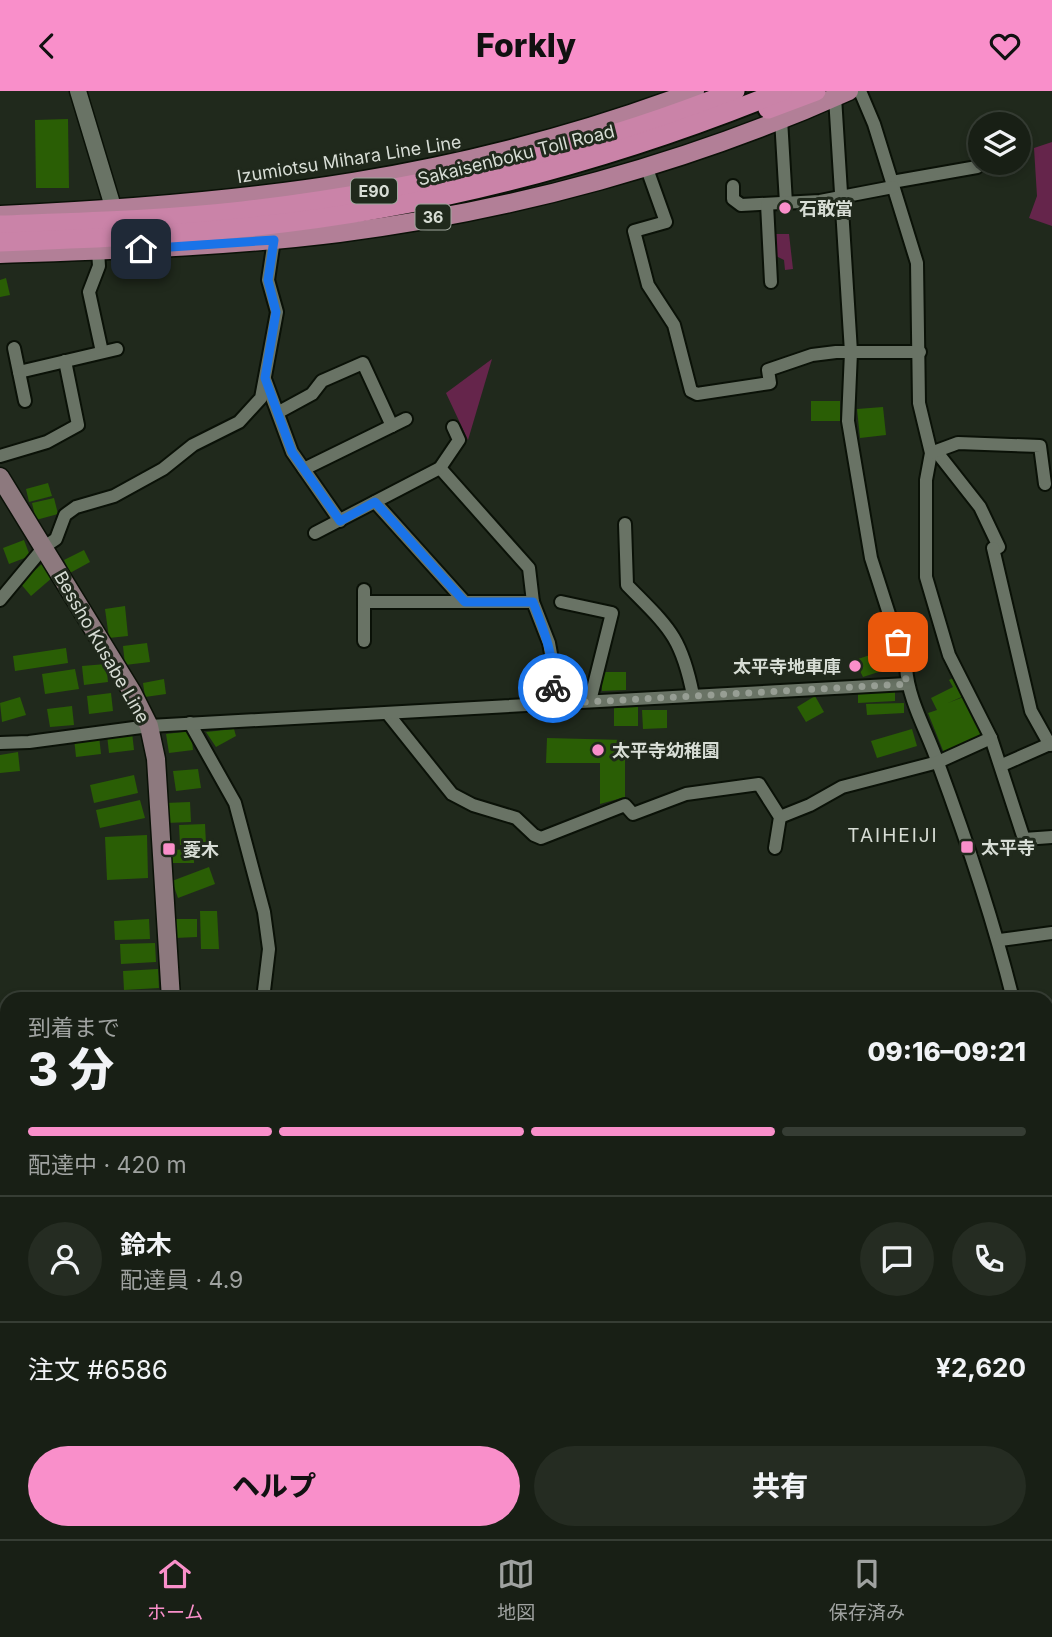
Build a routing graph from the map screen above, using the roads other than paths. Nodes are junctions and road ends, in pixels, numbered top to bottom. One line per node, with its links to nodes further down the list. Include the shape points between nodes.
1 (78, 91): 18 (street)
2 (695, 91): 18 (main road, Izumiotsu Mihara Line Line, via 558,138 405,175 274,196)
3 (714, 91): 10 (highway)
4 (735, 91): 10 (highway, Sakaisenboku Toll Road / E90)
5 (782, 91): 10 (highway, Sakaisenboku Toll Road / E90, via 722,116)
6 (816, 91): 10 (highway, via 687,135)
7 (860, 91): 13 (street)
8 (842, 94): 9 (main road, 36); 15 (street)
9 (781, 119): 11 (main road, 36); 16 (street)
10 (573, 156): 20 (highway, Sakaisenboku Toll Road / E90, via 242,211); 22 (highway, Sakaisenboku Toll Road / E90, via 462,192 324,217 171,234)
11 (646, 166): 21 (main road, 36, via 492,207); 29 (street, via 666,222 634,231 649,285 674,325 691,391 697,394 770,383 768,370 812,355)
12 (968, 169): 13 (street)
13 (893, 185): 15 (street); 30 (street, via 917,263)
14 (733, 186): 17 (street, via 733,199 741,205)
15 (842, 198): 16 (street); 29 (street)
16 (786, 203): 17 (street)
17 (767, 204): 25 (street)
18 (114, 210): 19 (main road, Izumiotsu Mihara Line Line)
19 (0, 215)
20 (0, 225)
21 (274, 240): 23 (main road, 36); 33 (street, via 268,280 276,312)
22 (0, 242)
23 (98, 250): 24 (main road, 36); 28 (street, via 99,266 89,292)
24 (0, 254)
25 (771, 282)
26 (14, 348): 32 (street)
27 (117, 349): 28 (street)
28 (102, 352): 31 (street)
29 (851, 352): 30 (street); 55 (street, via 848,421 860,500 871,558 906,667)
30 (920, 352): 39 (street, via 919,403)
31 (65, 361): 32 (street); 40 (street, via 78,425 47,442)
32 (19, 372): 34 (street)
33 (265, 378): 35 (street); 49 (street, via 261,398 239,422 193,445 163,469 114,496 76,507 65,515 56,539)
34 (25, 401)
35 (279, 412): 37 (street, via 312,394 322,381 363,363); 42 (street, via 292,452)
36 (406, 419): 37 (street)
37 (391, 426): 42 (street)
38 (453, 427): 41 (street, via 459,440)
39 (933, 452): 44 (street, via 958,443 1040,446); 62 (street, via 926,480 926,577 949,655); 64 (street, via 980,507 996,548 1031,711)
40 (0, 456)
41 (440, 468): 45 (street); 52 (street, via 529,568)
42 (304, 469): 46 (street)
43 (0, 477): 49 (main road, Bessho Kusabe Line)
44 (1045, 485)
45 (375, 502): 46 (street); 51 (street)
46 (340, 521): 48 (street)
47 (625, 524): 56 (street, via 627,585 678,641)
48 (314, 533)
49 (44, 547): 50 (street); 61 (main road, Bessho Kusabe Line)
50 (0, 600)
51 (465, 602): 52 (street); 54 (street, via 364,596)
52 (533, 602): 58 (street, via 554,670)
53 (561, 602): 57 (street, via 612,613)
54 (364, 641)
55 (907, 684): 56 (street); 65 (street)
56 (693, 695): 57 (street)
57 (590, 701): 58 (street)
58 (551, 704): 59 (street)
59 (388, 713): 60 (street); 67 (street, via 452,794 516,818 541,838 625,805 633,814 686,795 759,784)
60 (190, 723): 61 (street); 73 (street, via 235,803 264,912 269,949)
61 (149, 726): 63 (street); 72 (main road, Bessho Kusabe Line, via 156,759)
62 (991, 738): 65 (street); 66 (street)
63 (0, 743)
64 (1051, 744): 66 (street)
65 (938, 762): 67 (street, via 842,786 810,806); 71 (street)
66 (1002, 765): 68 (street, via 1024,839)
67 (780, 817): 69 (street)
68 (1052, 837)
69 (775, 848)
70 (1052, 933): 71 (street)
71 (1000, 940): 74 (street)
72 (171, 992)
73 (264, 992)
74 (1011, 992)

